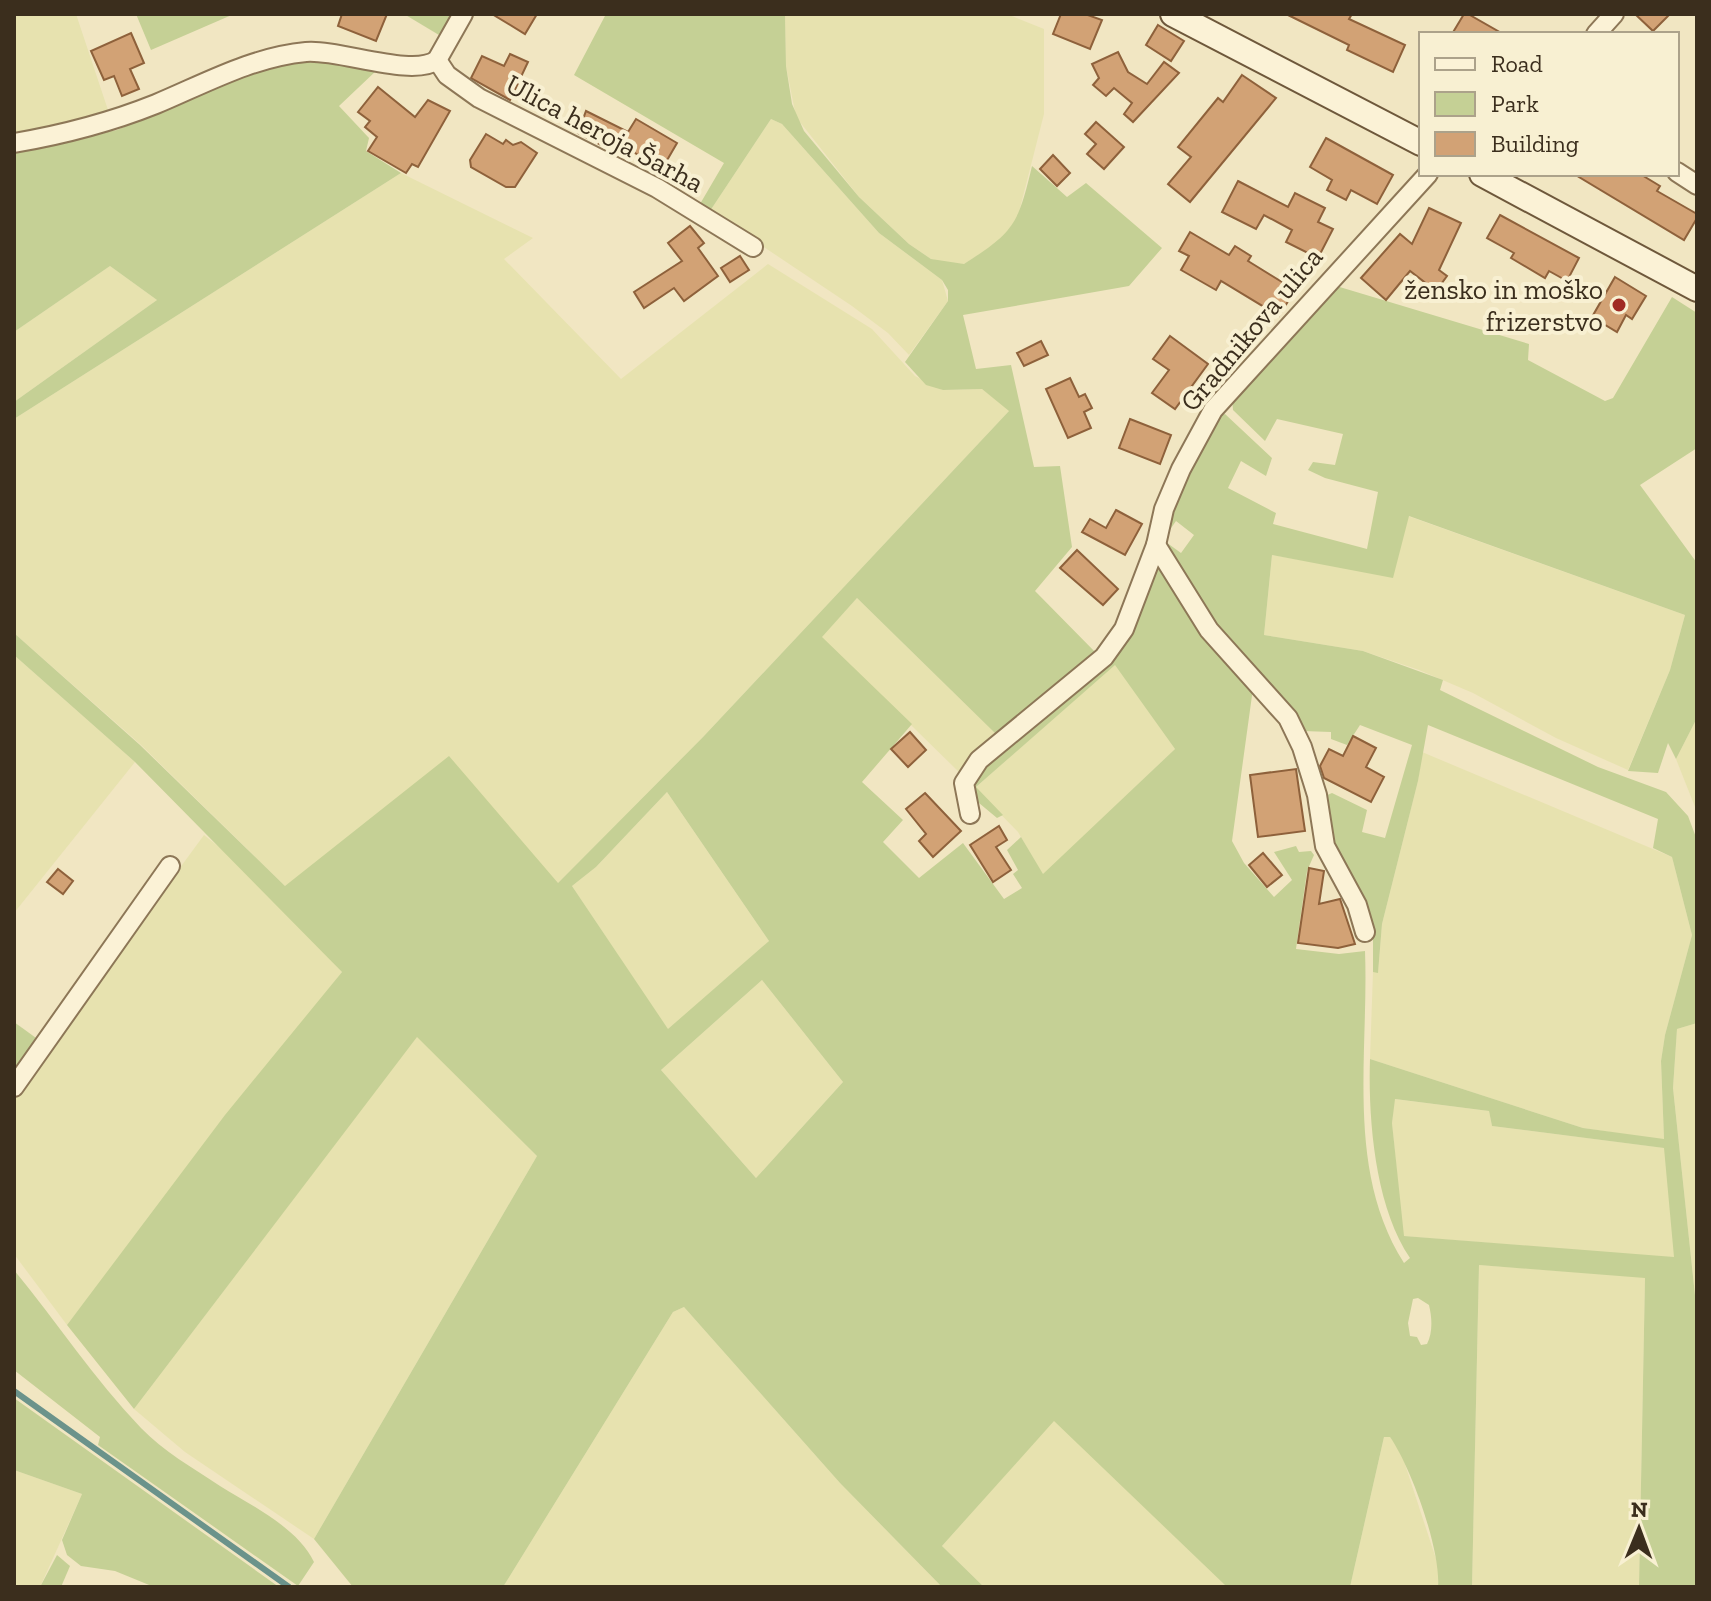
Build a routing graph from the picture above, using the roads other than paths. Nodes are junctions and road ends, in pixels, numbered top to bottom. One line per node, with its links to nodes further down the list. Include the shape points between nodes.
1 (463, 14): 5 (street)
2 (1173, 14): 6 (street)
3 (1614, 14): 4 (street)
4 (1598, 32)
5 (437, 60): 7 (street, via 415,66 328,53 281,56 244,66 152,106 52,137); 12 (street, Ulica heroja Šarha, via 447,75 479,98 657,188)
6 (1419, 142)
7 (14, 143)
8 (1679, 173): 11 (street)
9 (1426, 176): 14 (street, Gradnikova ulica, via 1213,410 1164,509)
10 (1510, 180): 13 (street)
11 (1697, 185)
12 (753, 247)
13 (1696, 286)
14 (1156, 545): 15 (street, Gradnikova ulica, via 1124,629 1104,657 997,742 967,774); 17 (street, via 1209,630 1288,718 1317,795 1325,846 1357,905)
15 (970, 814)
16 (170, 866): 18 (street)
17 (1365, 932)
18 (14, 1087)

